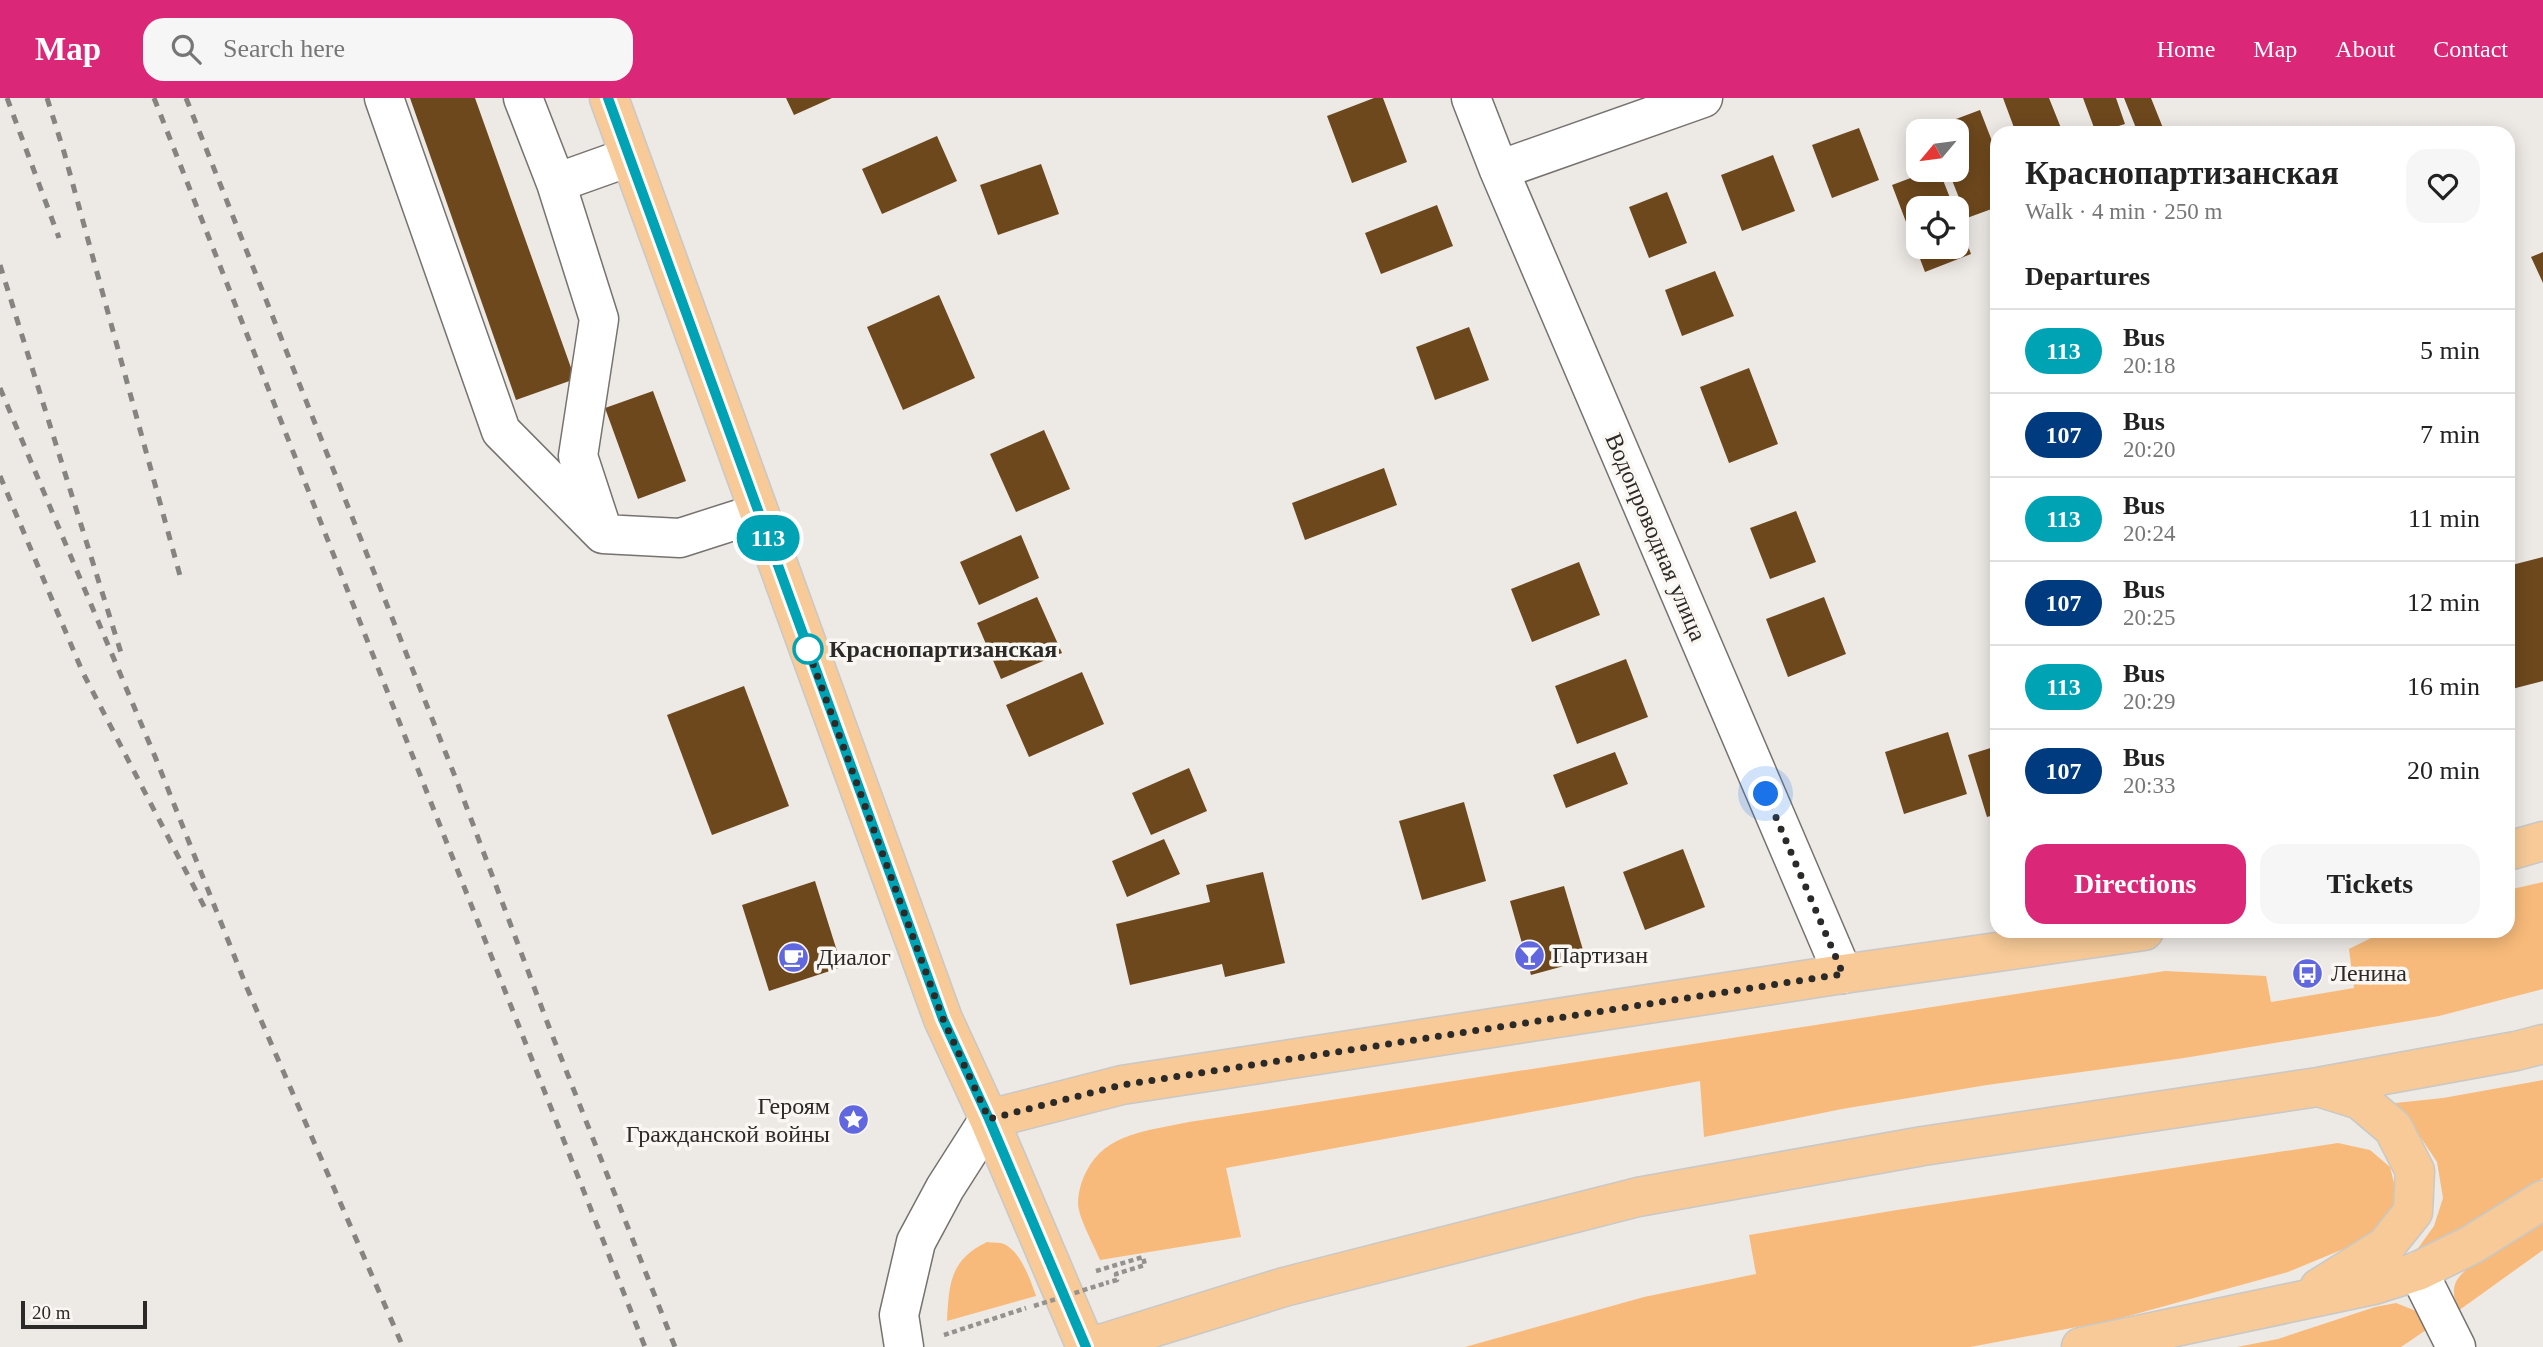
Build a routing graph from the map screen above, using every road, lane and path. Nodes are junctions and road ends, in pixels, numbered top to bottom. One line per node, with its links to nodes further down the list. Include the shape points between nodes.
1 (384, 98): 10 (street, via 501,431)
2 (523, 98): 8 (street)
3 (608, 98): 6 (main road)
4 (1471, 98): 7 (street, Водопроводная улица)
5 (1703, 98): 7 (street)
6 (629, 157): 8 (street); 9 (main road)
7 (1499, 170): 12 (street, Водопроводная улица)
8 (556, 183): 10 (street, via 599,318 578,456)
9 (758, 513): 10 (street, via 680,538); 15 (main road, via 943,1019)
10 (603, 534)
11 (2095, 938): 12 (main road)
12 (1843, 974): 15 (main road, via 1122,1085)
13 (2543, 1044): 14 (main road)
14 (2318, 1087): 19 (main road, via 2360,1100 2393,1128 2415,1171 2413,1212 2385,1247); 22 (main road, via 1923,1146 1638,1197 1284,1287)
15 (989, 1119): 20 (street, via 916,1242 899,1315); 21 (main road)
16 (2543, 1200): 17 (main road, via 2472,1245)
17 (2418, 1271): 19 (main road); 24 (street)
18 (1091, 1272): 20 (path, bridge, via 1143,1257 1145,1265 1116,1274 1117,1280)
19 (2300, 1300): 23 (main road)
20 (921, 1342)
21 (1086, 1347)
22 (1091, 1347)
23 (2081, 1347)
24 (2456, 1347)

